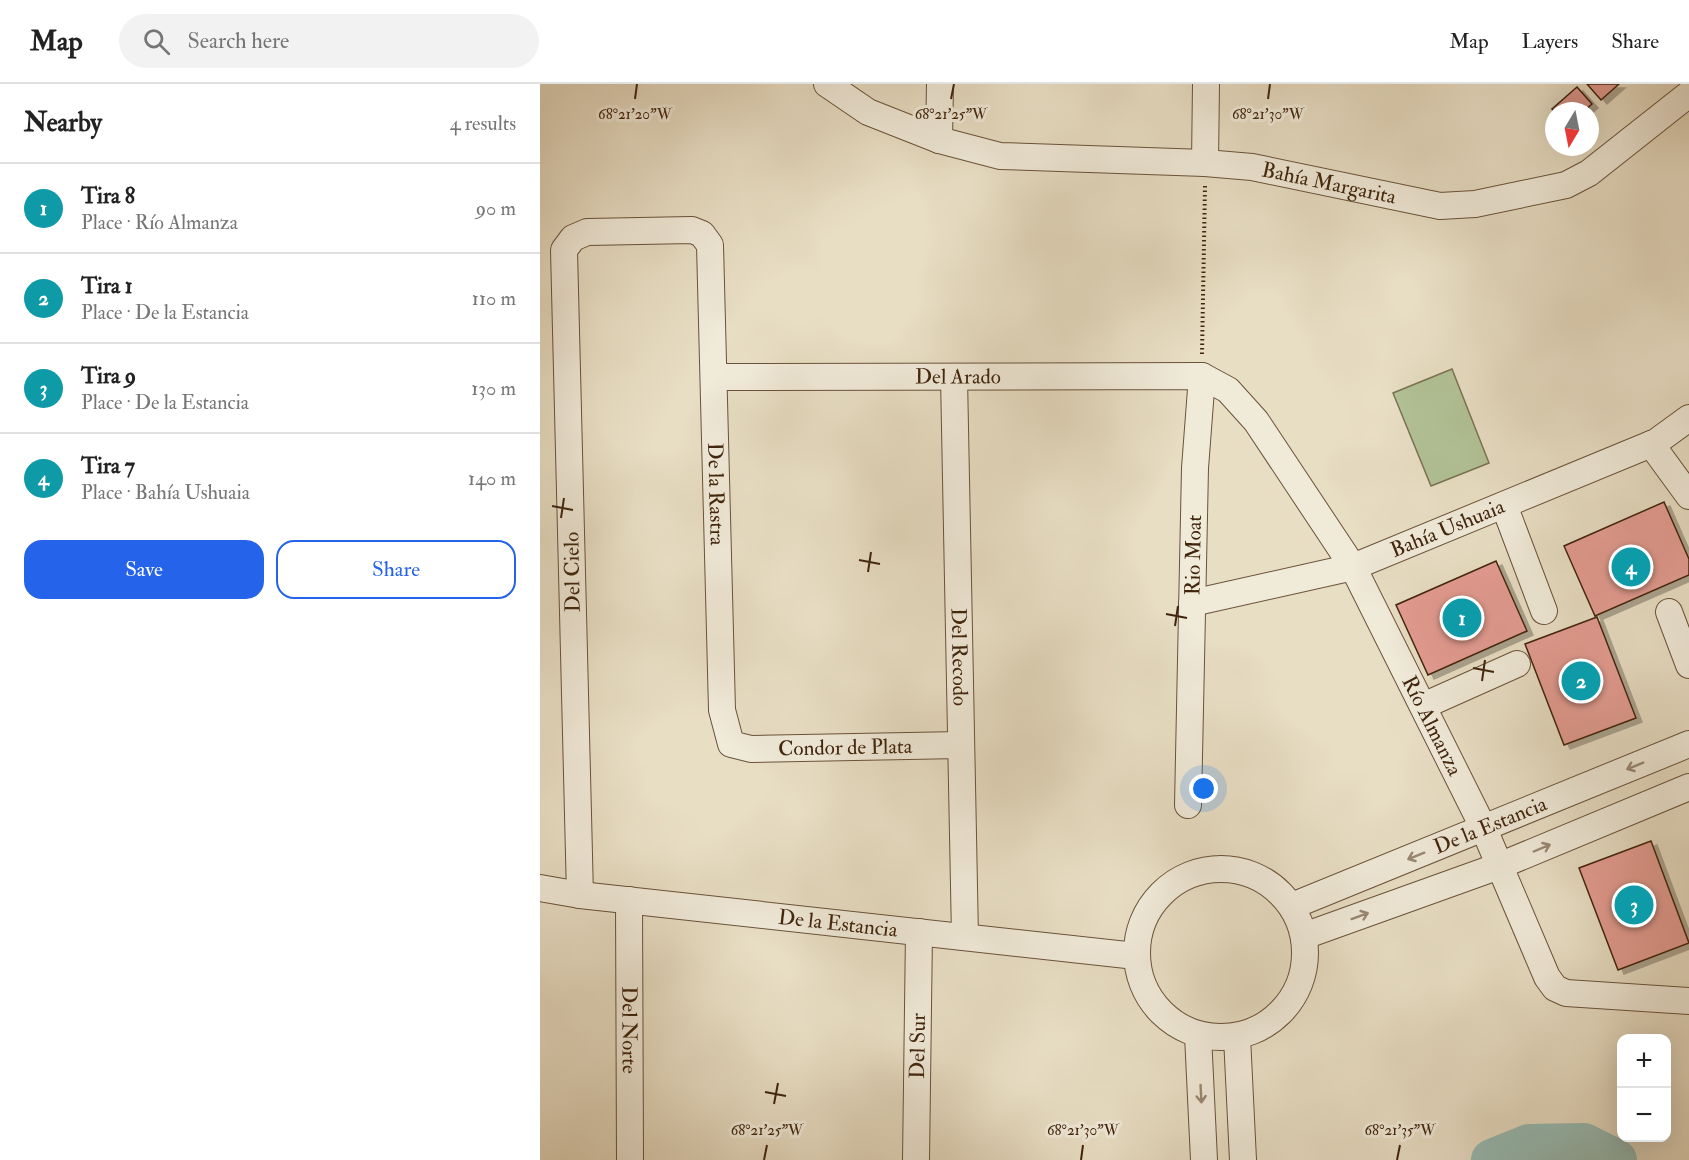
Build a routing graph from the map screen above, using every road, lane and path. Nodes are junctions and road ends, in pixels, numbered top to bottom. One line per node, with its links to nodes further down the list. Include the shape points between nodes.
1 (826, 84): 5 (street, Bahía Margarita, via 868,112)
2 (940, 84): 5 (street)
3 (1206, 84): 6 (street)
4 (1689, 94): 6 (street, Bahía Margarita, via 1589,173 1566,185 1475,204 1440,206 1252,167)
5 (939, 140): 6 (street, Bahía Margarita, via 1000,156)
6 (1205, 163): 9 (path)
7 (564, 250): 8 (street, De la Rastra, via 573,238 587,232 692,230 702,234 711,245); 30 (street, Del Cielo)
8 (714, 376): 10 (street, Del Arado); 22 (street, De la Rastra, via 722,710)
9 (1202, 376): 10 (street, Del Arado); 15 (street, Río Almanza, via 1228,390 1256,421); 16 (street, Rio Moat)
10 (954, 377): 24 (street, Del Recodo)
11 (1689, 418): 12 (street, Bahía Ushuaia)
12 (1651, 444): 13 (street); 14 (street, Bahía Ushuaia)
13 (1689, 496)
14 (1504, 505): 15 (street, Bahía Ushuaia); 17 (street)
15 (1353, 567): 16 (street, Bahía Ushuaia); 21 (street, Río Almanza)
16 (1192, 603): 26 (street, Rio Moat)
17 (1544, 611)
18 (1669, 612): 20 (street)
19 (1517, 664): 21 (street)
20 (1689, 665)
21 (1423, 706): 27 (street, Río Almanza)
22 (731, 744): 24 (street, Condor de Plata, via 751,749)
23 (1689, 744): 27 (street, De la Estancia, one-way to 27)
24 (961, 745): 35 (street, Del Recodo)
25 (1689, 787): 28 (street, De la Estancia, one-way to 25)
26 (1188, 806)
27 (1484, 828): 28 (street, Río Almanza); 32 (street, De la Estancia, one-way to 32)
28 (1499, 866): 34 (street, De la Estancia, one-way to 28); 37 (street, Río Almanza, via 1542,967 1555,988 1566,993)
29 (540, 888): 30 (street, De la Estancia)
30 (580, 895): 31 (street, De la Estancia)
31 (629, 900): 33 (street, De la Estancia); 40 (street, Del Norte)
32 (1292, 906): 34 (street); 36 (street, via 1274,886 1250,873 1222,868 1195,872 1171,885 1152,904 1140,928)
33 (919, 932): 35 (street, De la Estancia); 41 (street, Del Sur)
34 (1304, 936): 39 (street, via 1306,962 1299,988 1284,1011 1262,1027)
35 (965, 937): 36 (street, De la Estancia)
36 (1136, 956): 38 (street, via 1141,982 1154,1006 1174,1024)
37 (1689, 1001)
38 (1198, 1035): 39 (street); 42 (street, one-way to 42)
39 (1237, 1037): 43 (street)
40 (630, 1160)
41 (916, 1160)
42 (1204, 1160)
43 (1243, 1160)

